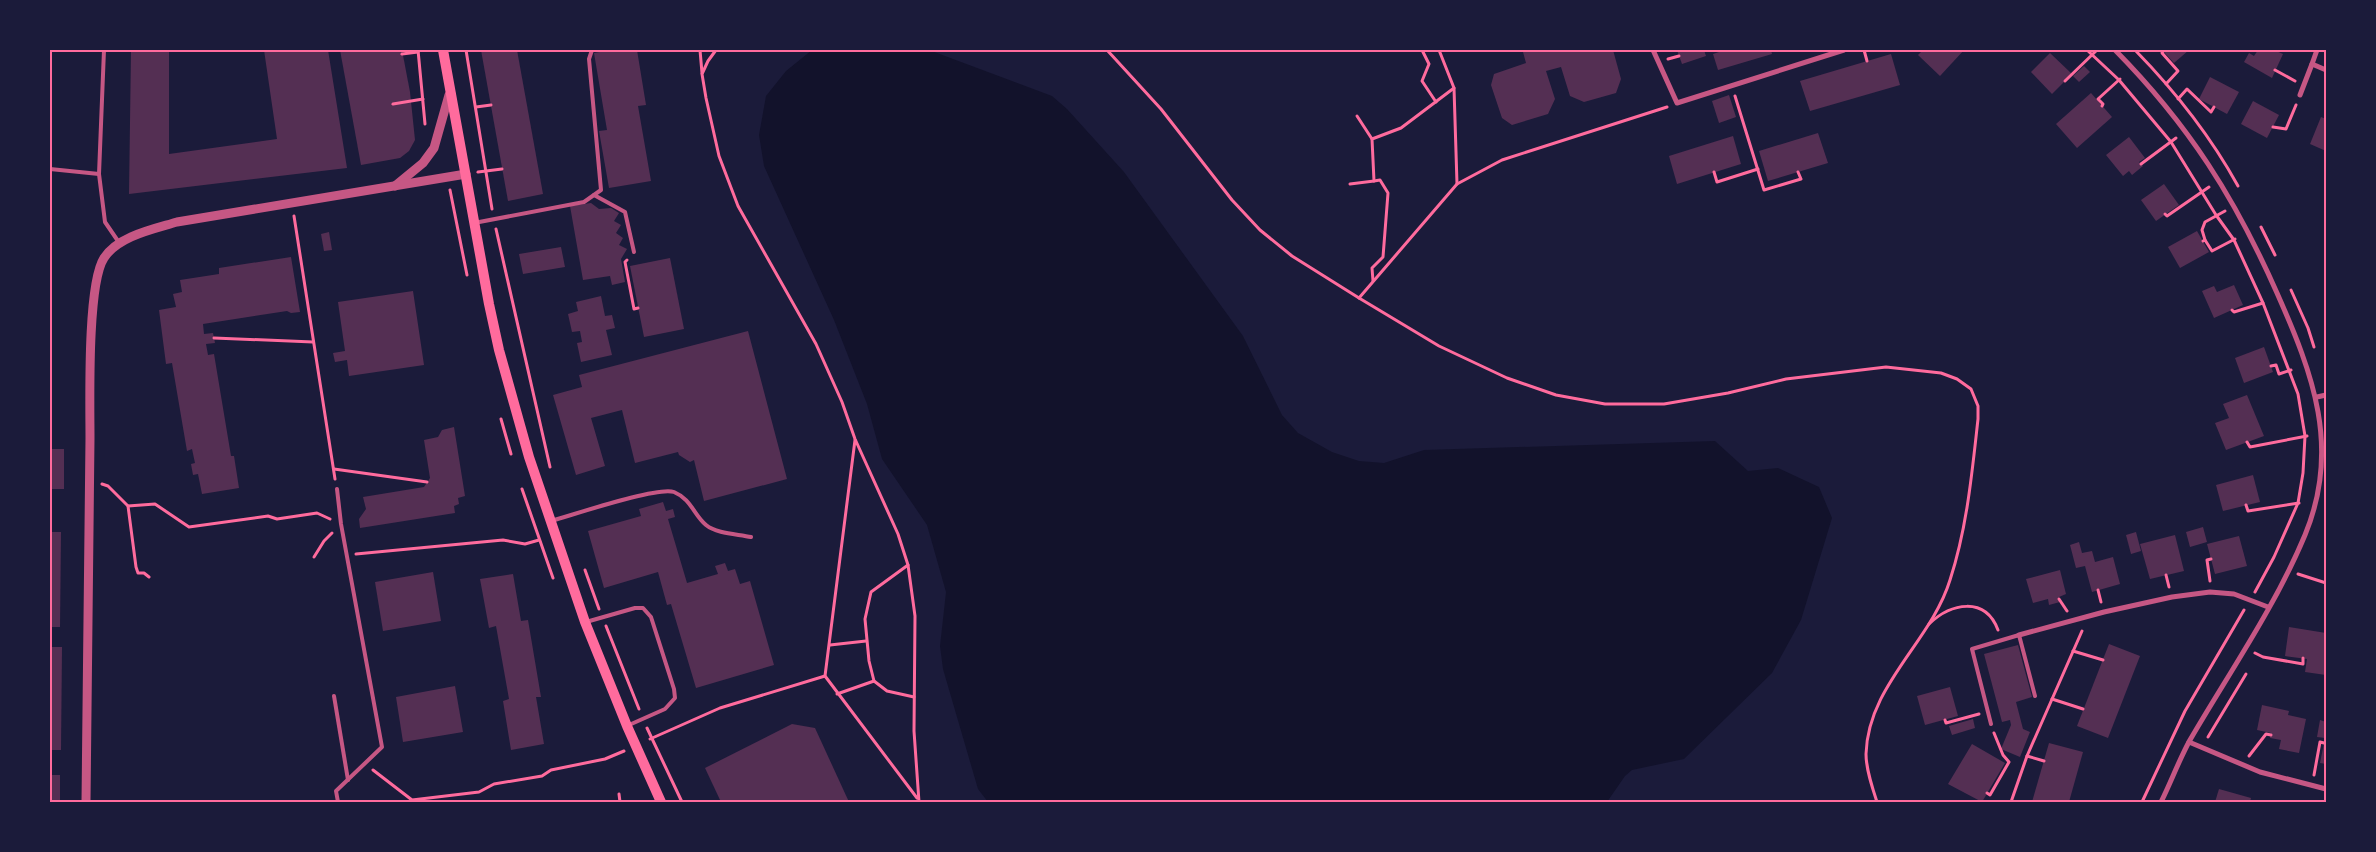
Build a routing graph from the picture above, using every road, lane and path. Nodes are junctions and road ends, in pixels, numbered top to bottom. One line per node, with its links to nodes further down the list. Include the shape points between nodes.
1 (104, 50): 56 (lane)
2 (444, 50): 32 (main road)
3 (466, 50): 41 (path)
4 (592, 50): 64 (lane, via 589,59 601,190)
5 (700, 50): 26 (path)
6 (716, 50): 26 (path)
7 (1107, 50): 76 (path, via 1161,109 1232,200 1260,230 1292,256)
8 (1422, 50): 36 (path, via 1430,64 1422,81)
9 (1439, 50): 31 (path)
10 (1653, 50): 37 (street)
11 (1844, 50): 29 (street)
12 (1864, 50): 21 (path)
13 (2087, 50): 20 (path)
14 (2097, 50): 20 (path)
15 (2115, 50): 23 (street)
16 (2317, 50): 22 (street)
17 (2164, 51): 33 (path, via 2162,53 2178,71)
18 (418, 52): 19 (path)
19 (402, 54)
20 (2092, 55): 27 (path); 28 (path)
21 (1867, 61)
22 (2312, 64): 25 (street); 30 (street)
23 (2133, 68): 27 (path); 33 (street)
24 (2275, 70): 30 (path)
25 (2326, 70)
26 (702, 74): 90 (path, via 719,156 738,206 816,344)
27 (2119, 80): 40 (path, via 2098,99); 48 (path)
28 (2065, 81)
29 (1732, 85): 37 (street); 52 (path)
30 (2303, 85): 34 (street)
31 (1454, 88): 36 (path); 61 (path)
32 (451, 94): 57 (main road); 62 (street, via 434,148 423,163)
33 (2156, 95): 43 (street)
34 (2300, 95): 45 (path, via 2286,128)
35 (423, 99): 38 (path)
36 (1436, 102): 47 (path, via 1401,128)
37 (1677, 103): 61 (path, via 1502,160)
38 (393, 104)
39 (491, 105): 41 (path)
40 (2102, 106)
41 (476, 107): 53 (path)
42 (2214, 107): 43 (path, via 2211,112 2187,90)
43 (2168, 108): 46 (street)
44 (1357, 116): 47 (path)
45 (2273, 127)
46 (2186, 130): 48 (path); 59 (street)
47 (1372, 139): 58 (path)
48 (2171, 142): 49 (path); 63 (path)
49 (2141, 164)
50 (502, 168): 53 (path)
51 (50, 169): 56 (lane)
52 (1758, 169): 54 (path, via 1717,182); 55 (path, via 1764,190 1801,179)
53 (486, 171): 57 (path); 69 (path)
54 (1714, 172)
55 (1798, 172)
56 (99, 174): 73 (lane, via 105,222)
57 (466, 174): 62 (street); 70 (main road)
58 (1374, 180): 60 (path); 75 (path, via 1380,180 1388,193 1383,257 1372,268)
59 (2220, 180): 63 (path); 66 (street)
60 (1350, 184)
61 (1457, 184): 75 (path)
62 (395, 186): 65 (street)
63 (2202, 192): 67 (path, via 2167,216); 68 (path)
64 (594, 195): 69 (lane, via 584,202); 74 (lane, via 625,212)
65 (291, 203): 73 (street, via 178,222); 82 (path)
66 (2235, 205): 68 (path); 71 (street)
67 (2165, 214)
68 (2216, 216): 72 (path); 72 (path, via 2205,222 2202,230 2204,241 2212,251)
69 (494, 220): 70 (lane); 93 (path)
70 (474, 223): 102 (main road, via 499,350)
71 (2249, 232): 72 (path); 77 (street)
72 (2234, 240): 78 (path)
73 (120, 244): 94 (street, via 104,258 96,284)
74 (634, 252): 79 (path, via 625,262 634,309)
75 (1373, 282): 76 (path)
76 (1359, 298): 120 (path, via 1440,346 1507,378 1556,395 1605,404 1664,404 1786,379 1886,367 1957,379 1971,389 1978,406 1972,474 1962,537 1950,582)
77 (2279, 298): 78 (path); 84 (street)
78 (2263, 302): 80 (path); 85 (path)
79 (638, 308)
80 (2232, 310)
81 (214, 338): 82 (path)
82 (314, 342): 92 (path)
83 (2272, 366): 85 (path, via 2276,365 2279,374)
84 (2308, 366): 85 (path); 87 (street)
85 (2291, 370): 89 (path)
86 (2326, 395): 87 (street)
87 (2316, 397): 88 (street)
88 (2322, 433): 89 (path); 97 (street)
89 (2305, 436): 91 (path, via 2250,447); 98 (path)
90 (855, 439): 110 (path, via 898,534); 124 (path)
91 (2247, 442)
92 (334, 469): 95 (path); 96 (path)
93 (551, 471)
94 (89, 479): 100 (path, via 108,486); 157 (street)
95 (427, 482)
96 (337, 489): 103 (lane)
97 (2316, 501): 98 (path); 116 (street, via 2305,535)
98 (2298, 503): 99 (path, via 2248,510); 115 (path)
99 (2246, 505)
100 (128, 506): 101 (path, via 154,504 189,527 268,516 277,519 317,512); 111 (path, via 136,567 138,573)
101 (323, 516)
102 (549, 522): 104 (lane, via 666,491 687,500 712,529); 119 (main road)
103 (341, 524): 106 (lane); 107 (path)
104 (750, 537)
105 (539, 540): 106 (path, via 525,544 503,540)
106 (347, 555): 149 (lane, via 382,746)
107 (314, 557)
108 (2211, 560): 114 (path, via 2207,560)
109 (582, 563): 118 (path)
110 (908, 565): 123 (path, via 871,592 865,619); 134 (path, via 915,616)
111 (149, 577)
112 (2304, 577): 113 (path)
113 (2326, 583)
114 (2210, 592): 115 (street, via 2234,594); 117 (street)
115 (2250, 600): 116 (street); 164 (path, via 2185,711)
116 (2268, 607): 125 (street)
117 (2098, 614): 121 (street); 126 (path, via 2082,632)
118 (602, 617): 119 (lane); 138 (path); 138 (lane, via 643,608 651,617 675,698 666,708)
119 (585, 622): 141 (main road)
120 (1925, 628): 122 (path, via 1952,608 1972,607 1993,617); 162 (path, via 1884,691 1871,725 1866,754)
121 (2019, 635): 122 (lane); 133 (lane)
122 (2002, 639): 137 (lane, via 1972,649)
123 (866, 641): 124 (path); 130 (path)
124 (830, 645): 129 (path)
125 (2245, 648): 127 (path, via 2263,657 2303,664); 144 (street)
126 (2073, 650): 128 (path); 135 (path)
127 (2303, 658)
128 (2102, 660)
129 (825, 676): 131 (path); 143 (path, via 720,708)
130 (874, 681): 131 (path); 134 (path, via 887,691)
131 (838, 694): 156 (path)
132 (334, 696): 151 (lane)
133 (2035, 696)
134 (914, 697): 156 (path)
135 (2052, 699): 136 (path); 147 (path)
136 (2084, 709)
137 (1988, 711): 139 (path, via 1946,723); 140 (lane)
138 (643, 719): 141 (lane); 143 (path)
139 (1945, 720)
140 (1991, 724): 154 (path, via 2002,755 2009,762 1990,795)
141 (627, 726): 146 (main road)
142 (2271, 735): 150 (path, via 2266,734)
143 (651, 738): 146 (path); 161 (path)
144 (2189, 742): 150 (street); 165 (street)
145 (2324, 743): 152 (path, via 2320,742)
146 (635, 746): 149 (path, via 604,759 551,770 542,776 494,784 480,792 412,800); 160 (main road)
147 (2027, 756): 148 (path); 163 (path)
148 (2044, 761)
149 (365, 763): 151 (lane)
150 (2242, 765): 152 (street)
151 (348, 780): 158 (lane, via 336,791)
152 (2312, 787): 153 (street)
153 (2326, 789)
154 (1987, 793)
155 (619, 794): 159 (path)
156 (919, 801)
157 (86, 802)
158 (338, 802)
159 (620, 802)
160 (661, 802)
161 (682, 802)
162 (1876, 802)
163 (2011, 802)
164 (2142, 802)
165 (2161, 802)

